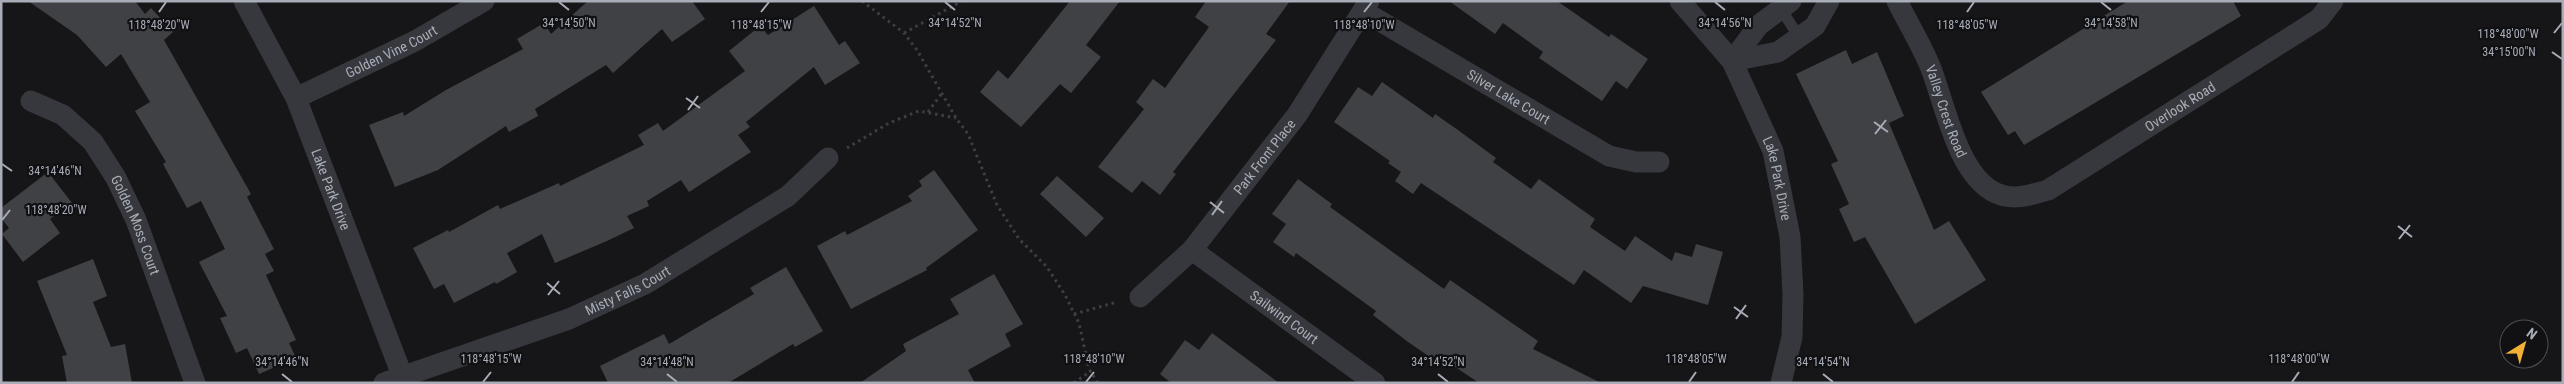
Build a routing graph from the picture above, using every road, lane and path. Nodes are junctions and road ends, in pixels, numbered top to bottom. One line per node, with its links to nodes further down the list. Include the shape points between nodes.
1 (244, 1): 15 (street, Lake Park Drive)
2 (484, 1): 15 (street, Golden Vine Court, via 415,41)
3 (862, 1): 11 (path)
4 (962, 1): 11 (path)
5 (1680, 1): 13 (street, Lake Park Drive)
6 (1829, 1): 12 (street, via 1815,26)
7 (1897, 1): 21 (street, Valley Crest Road, via 1930,65 1964,161 1977,180 1996,193)
8 (2332, 1): 21 (street, Overlook Road, via 2319,19 2048,190)
9 (1786, 5): 12 (lane); 13 (street, via 1759,25)
10 (1366, 6): 20 (street, Silver Lake Court, via 1609,156 1636,162); 22 (street, Park Front Place, via 1296,115)
11 (904, 33): 14 (path)
12 (1800, 37): 13 (street, via 1778,52)
13 (1732, 61): 31 (street, Lake Park Drive, via 1773,151 1790,237 1792,337)
14 (942, 93): 17 (path); 18 (path)
15 (296, 98): 26 (street, Lake Park Drive)
16 (31, 101): 27 (street, Golden Moss Court, via 63,115 93,142 116,178 136,220)
17 (928, 112): 18 (path); 19 (path, via 919,111 889,123)
18 (956, 118): 24 (path, via 968,134 997,205 1019,239 1047,267)
19 (828, 158): 26 (street, Misty Falls Court, via 788,196 645,284 569,319)
20 (1659, 162)
21 (2019, 198)
22 (1192, 250): 23 (street, Park Front Place); 30 (street, Sailwind Court)
23 (1140, 297): 24 (path)
24 (1074, 314): 25 (path)
25 (1091, 371): 28 (path); 29 (path)
26 (397, 380)
27 (195, 383)
28 (1074, 383)
29 (1098, 383)
30 (1375, 383)
31 (1781, 383)

